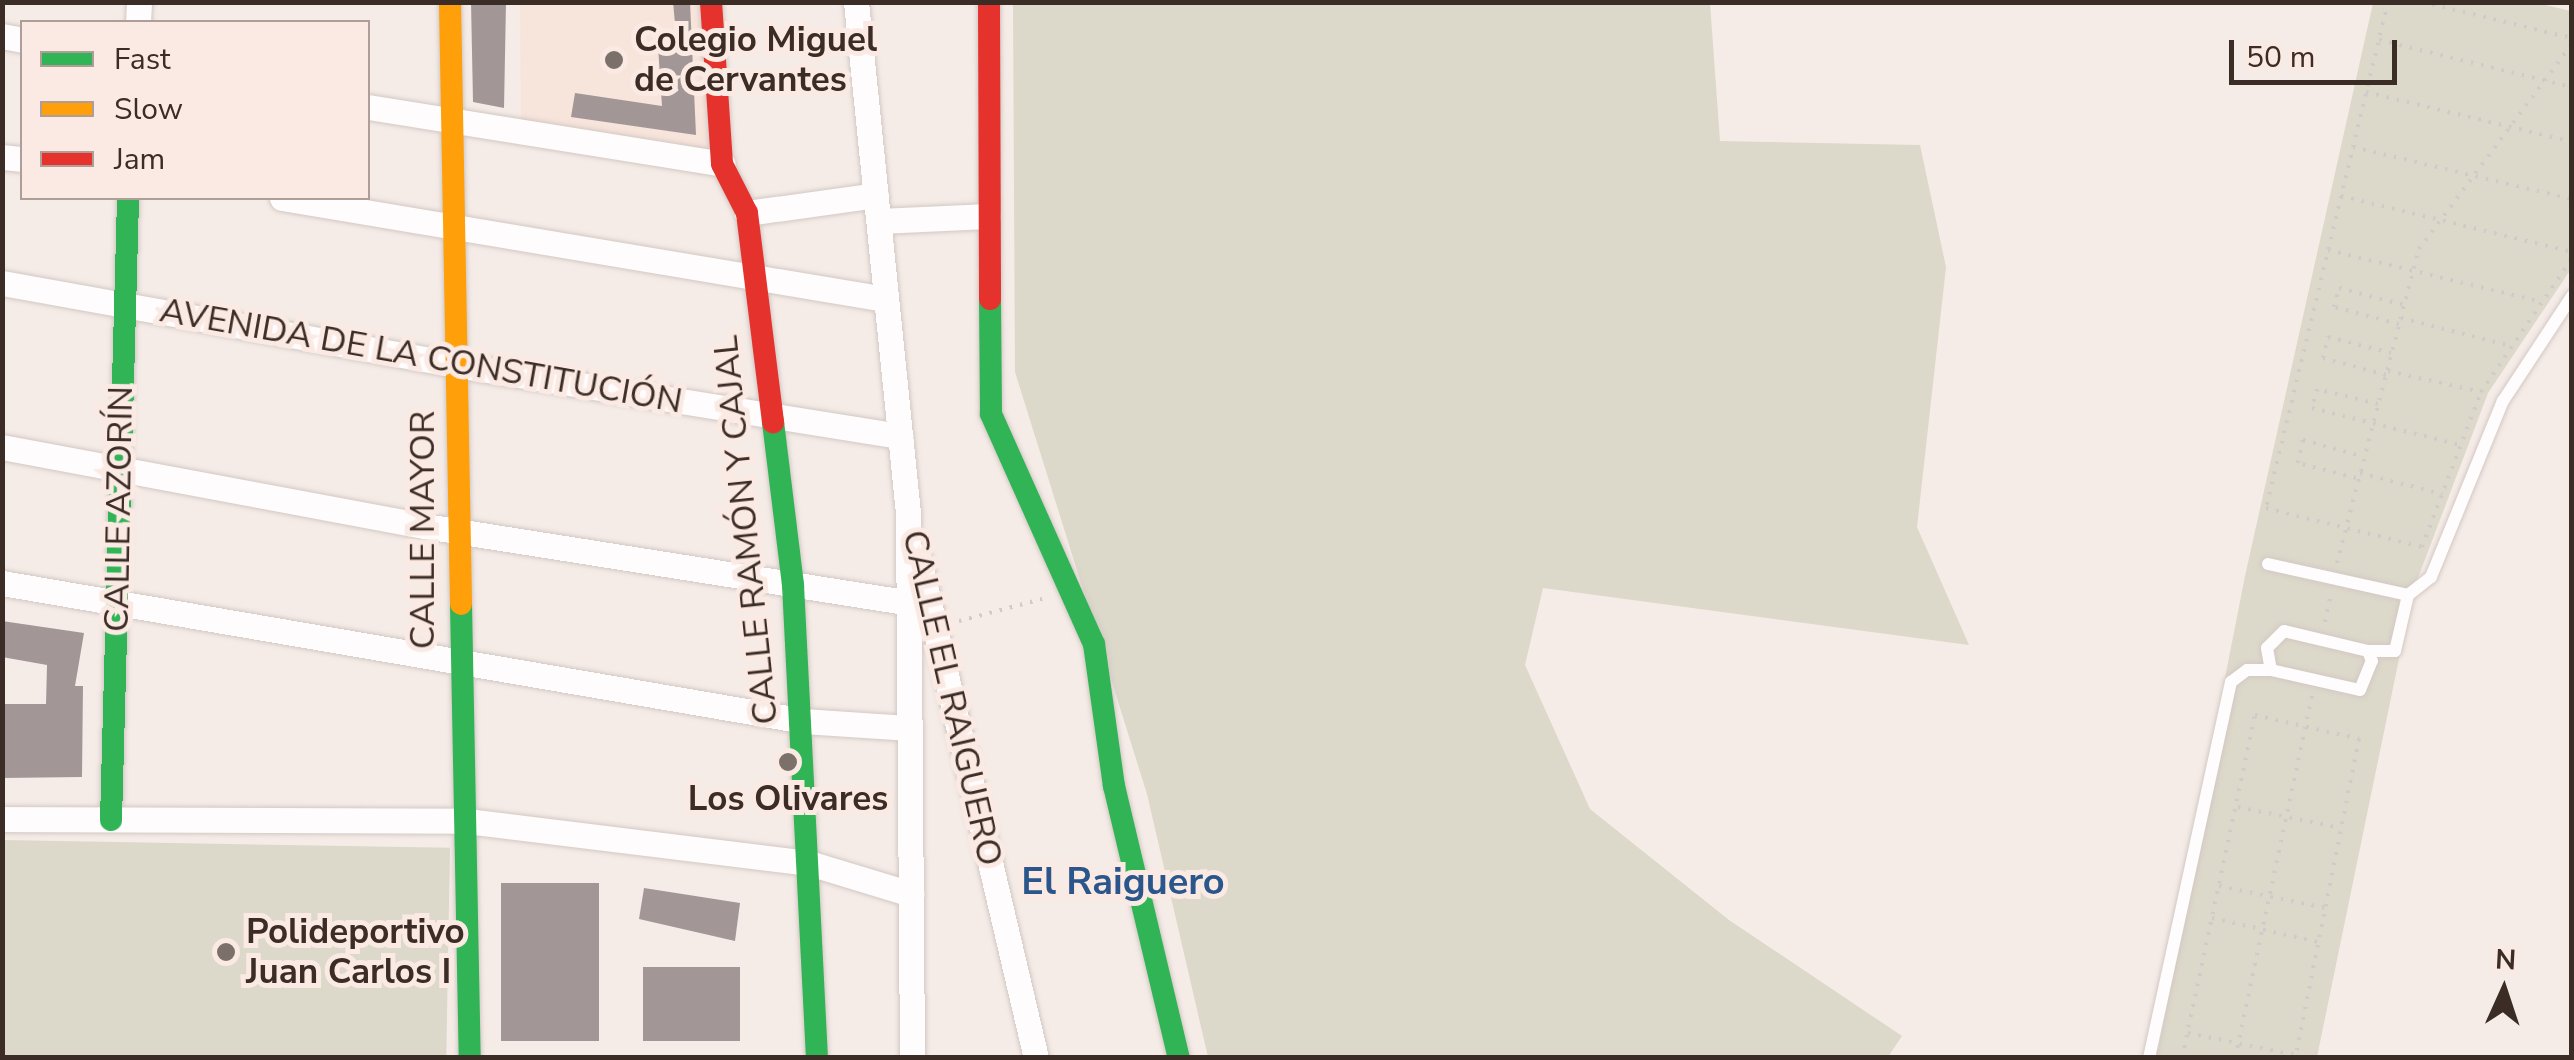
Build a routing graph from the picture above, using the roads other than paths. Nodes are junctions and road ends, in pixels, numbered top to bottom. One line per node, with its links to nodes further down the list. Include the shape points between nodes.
1 (450, 2): 6 (street, CALLE MAYOR)
2 (710, 2): 7 (street, CALLE RAMÓN Y CAJAL)
3 (856, 2): 10 (street)
4 (989, 2): 12 (street)
5 (370, 107): 6 (street)
6 (456, 120): 7 (street); 13 (street, CALLE MAYOR)
7 (722, 164): 11 (street, CALLE RAMÓN Y CAJAL)
8 (128, 200): 18 (street, CALLE AZORÍN)
9 (294, 200): 13 (street)
10 (877, 208): 11 (street); 12 (street); 17 (street)
11 (747, 213): 14 (street, CALLE RAMÓN Y CAJAL)
12 (988, 216): 46 (street, via 992,414 1094,644 1114,786)
13 (457, 228): 14 (street); 19 (street, CALLE MAYOR)
14 (753, 278): 17 (street); 20 (street, CALLE RAMÓN Y CAJAL)
15 (2, 283): 18 (street, AVENIDA DE LA CONSTITUCIÓN)
16 (2572, 296): 29 (lane, via 2522,364 2431,577)
17 (885, 299): 21 (street)
18 (122, 305): 19 (street, AVENIDA DE LA CONSTITUCIÓN); 23 (street, CALLE AZORÍN)
19 (456, 366): 20 (street, AVENIDA DE LA CONSTITUCIÓN); 25 (street, CALLE MAYOR)
20 (772, 419): 21 (street, AVENIDA DE LA CONSTITUCIÓN); 28 (street, CALLE RAMÓN Y CAJAL)
21 (900, 436): 24 (street)
22 (2, 448): 23 (street)
23 (122, 472): 25 (street); 31 (street, CALLE AZORÍN)
24 (908, 513): 30 (street); 45 (street, CALLE EL RAIGUERO)
25 (462, 532): 28 (street); 33 (street, CALLE MAYOR)
26 (2268, 564): 29 (lane)
27 (2, 583): 31 (street)
28 (793, 585): 30 (street); 35 (street, CALLE RAMÓN Y CAJAL)
29 (2408, 595): 32 (lane, via 2395,651)
30 (909, 603): 36 (street)
31 (117, 605): 33 (street); 38 (street, CALLE AZORÍN)
32 (2368, 650): 34 (lane, via 2284,631 2268,648); 34 (lane, via 2372,672 2360,690)
33 (459, 662): 35 (street); 39 (street, CALLE MAYOR)
34 (2271, 670): 47 (lane, via 2247,670 2231,682)
35 (804, 720): 36 (street); 40 (street, CALLE RAMÓN Y CAJAL)
36 (910, 728): 41 (street)
37 (2, 819): 38 (street)
38 (111, 820): 39 (street)
39 (467, 821): 40 (street); 42 (street, CALLE MAYOR)
40 (810, 863): 41 (street); 43 (street, CALLE RAMÓN Y CAJAL)
41 (911, 894): 44 (street)
42 (470, 1058)
43 (817, 1058)
44 (912, 1058)
45 (1036, 1058)
46 (1179, 1058)
47 (2149, 1058)

